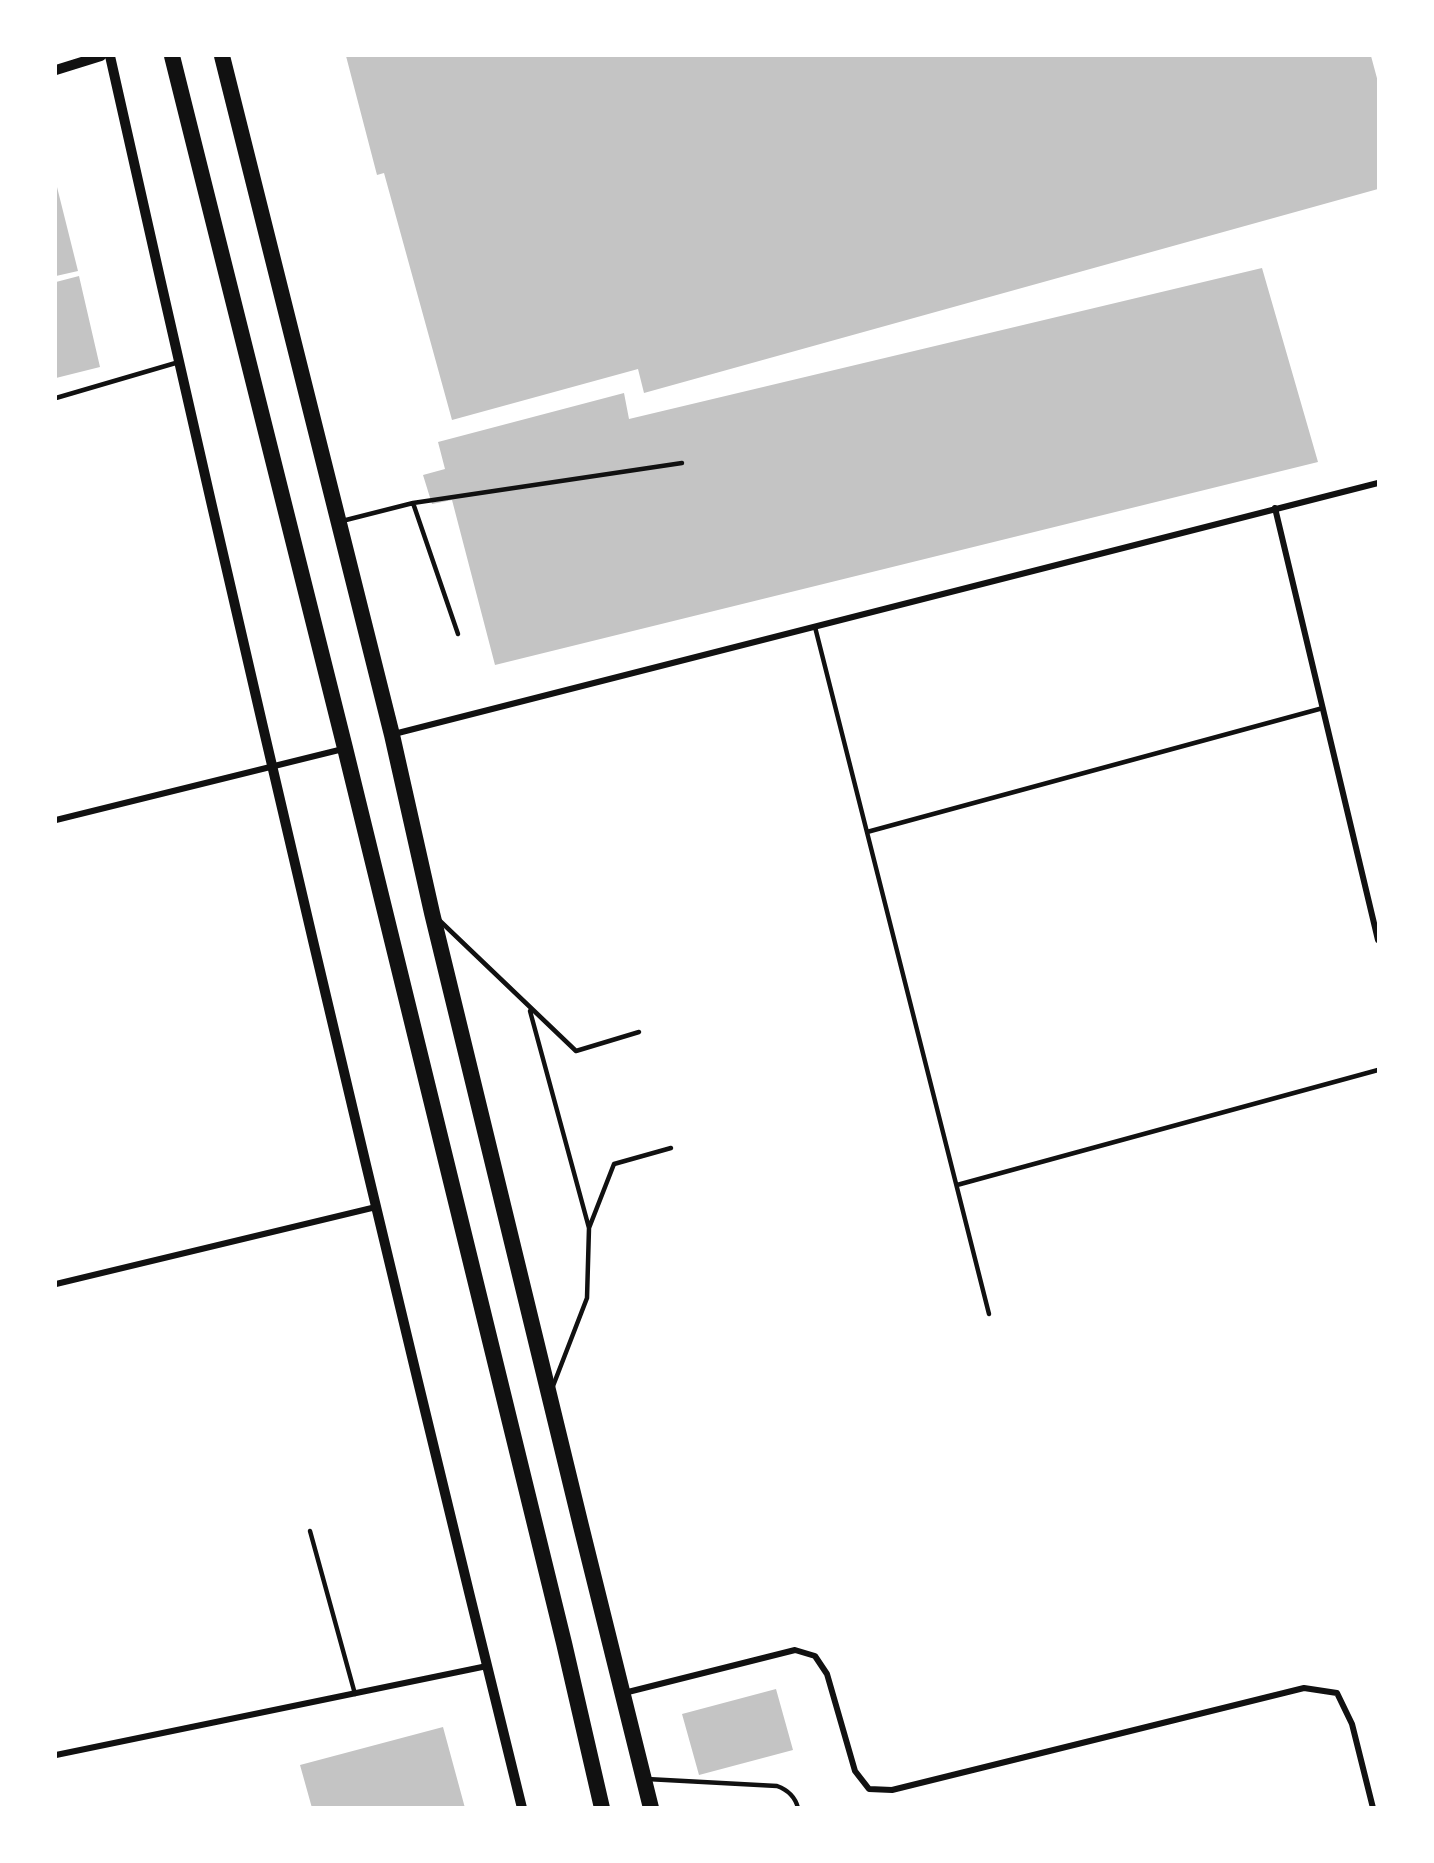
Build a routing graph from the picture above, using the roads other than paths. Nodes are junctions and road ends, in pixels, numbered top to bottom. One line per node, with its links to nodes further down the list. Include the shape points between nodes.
1 (101, 56): 5 (street)
2 (110, 56): 6 (street)
3 (172, 56): 17 (highway)
4 (223, 59): 12 (highway)
5 (56, 70)
6 (179, 362): 7 (lane); 18 (street)
7 (56, 398)
8 (682, 463): 10 (lane)
9 (1378, 483): 11 (street)
10 (413, 503): 12 (lane); 14 (lane)
11 (1275, 508): 13 (street); 15 (street)
12 (339, 522): 16 (highway)
13 (815, 627): 16 (street); 20 (lane)
14 (458, 634)
15 (1323, 708): 20 (lane); 22 (street)
16 (392, 735): 21 (highway)
17 (345, 748): 18 (street); 40 (highway)
18 (274, 767): 19 (street); 28 (street)
19 (56, 820)
20 (867, 832): 27 (lane)
21 (432, 913): 23 (lane); 32 (highway)
22 (1378, 940)
23 (530, 1009): 24 (lane, via 576,1051); 29 (lane)
24 (639, 1032)
25 (1378, 1070): 27 (lane)
26 (671, 1148): 29 (lane, via 614,1164)
27 (957, 1185): 31 (lane)
28 (376, 1207): 30 (street); 34 (street)
29 (589, 1228): 32 (lane, via 587,1298)
30 (56, 1284)
31 (989, 1314)
32 (549, 1397): 35 (highway)
33 (310, 1531): 36 (lane)
34 (487, 1666): 36 (street); 39 (street)
35 (623, 1693): 38 (highway); 43 (street, via 795,1650 815,1656 827,1674 855,1770 869,1789 892,1790 1304,1688 1337,1693 1352,1724)
36 (355, 1694): 37 (street)
37 (56, 1755)
38 (644, 1778): 41 (highway); 42 (lane, via 777,1786 789,1791)
39 (522, 1808)
40 (602, 1808)
41 (651, 1808)
42 (798, 1808)
43 (1373, 1808)

